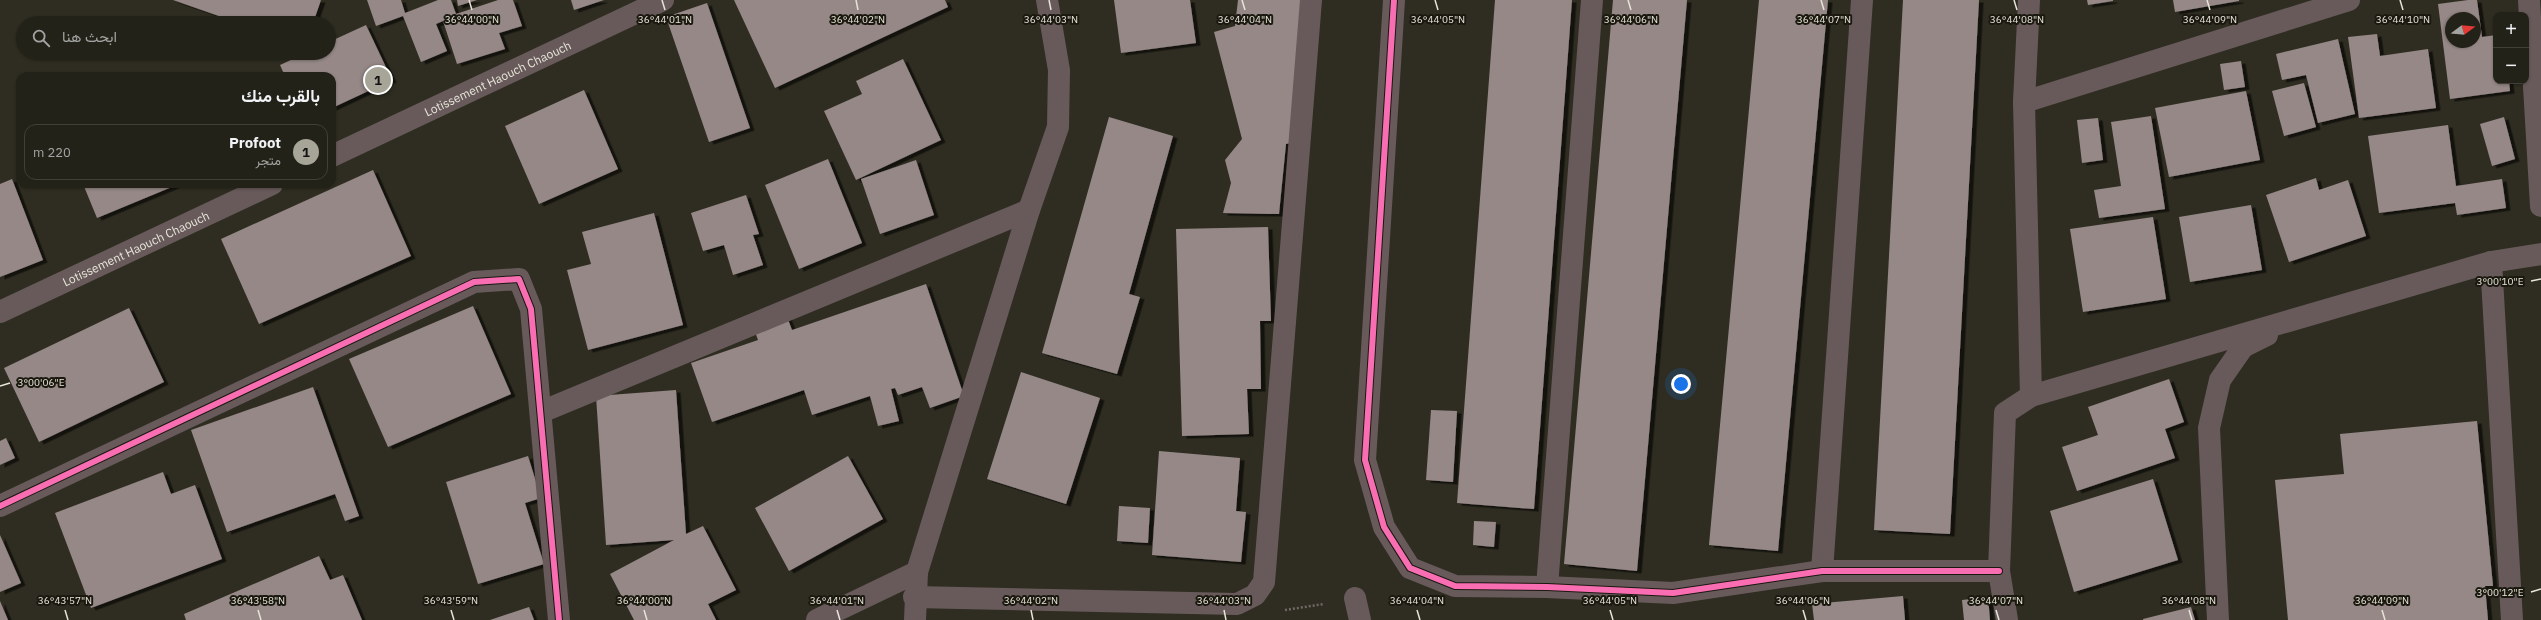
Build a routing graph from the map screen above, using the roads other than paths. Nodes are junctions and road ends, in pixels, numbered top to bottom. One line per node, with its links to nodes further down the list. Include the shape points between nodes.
1 (663, 0): 11 (street, Lotissement Haouch Chaouch)
2 (1047, 0): 14 (street, via 1059,70 1058,127)
3 (1311, 0): 26 (street, via 1264,582 1255,595 1237,604)
4 (1394, 0): 25 (street, via 1365,460 1384,527 1410,568 1455,586)
5 (1592, 0): 25 (street)
6 (1862, 0): 24 (street)
7 (2029, 0): 10 (street)
8 (2348, 0): 10 (street)
9 (2530, 0): 13 (street)
10 (2024, 102): 19 (street)
11 (336, 154)
12 (264, 188): 17 (street, Lotissement Haouch Chaouch)
13 (2541, 206)
14 (1029, 210): 20 (street); 23 (street)
15 (2541, 254): 16 (street)
16 (2491, 262): 18 (street); 34 (street)
17 (0, 312)
18 (2305, 316): 19 (street); 33 (street, via 2243,347 2220,380 2209,428)
19 (2031, 396): 22 (street, via 2005,413)
20 (541, 412): 21 (street, via 531,309 518,279 474,282); 28 (street)
21 (0, 506)
22 (1999, 571): 24 (street); 32 (street)
23 (917, 572): 26 (street); 29 (street)
24 (1822, 572): 25 (street, via 1673,593)
25 (1547, 587)
26 (914, 597): 30 (street)
27 (1355, 598): 31 (street)
28 (559, 620)
29 (817, 620)
30 (915, 620)
31 (1360, 620)
32 (2007, 620)
33 (2218, 620)
34 (2512, 620)

